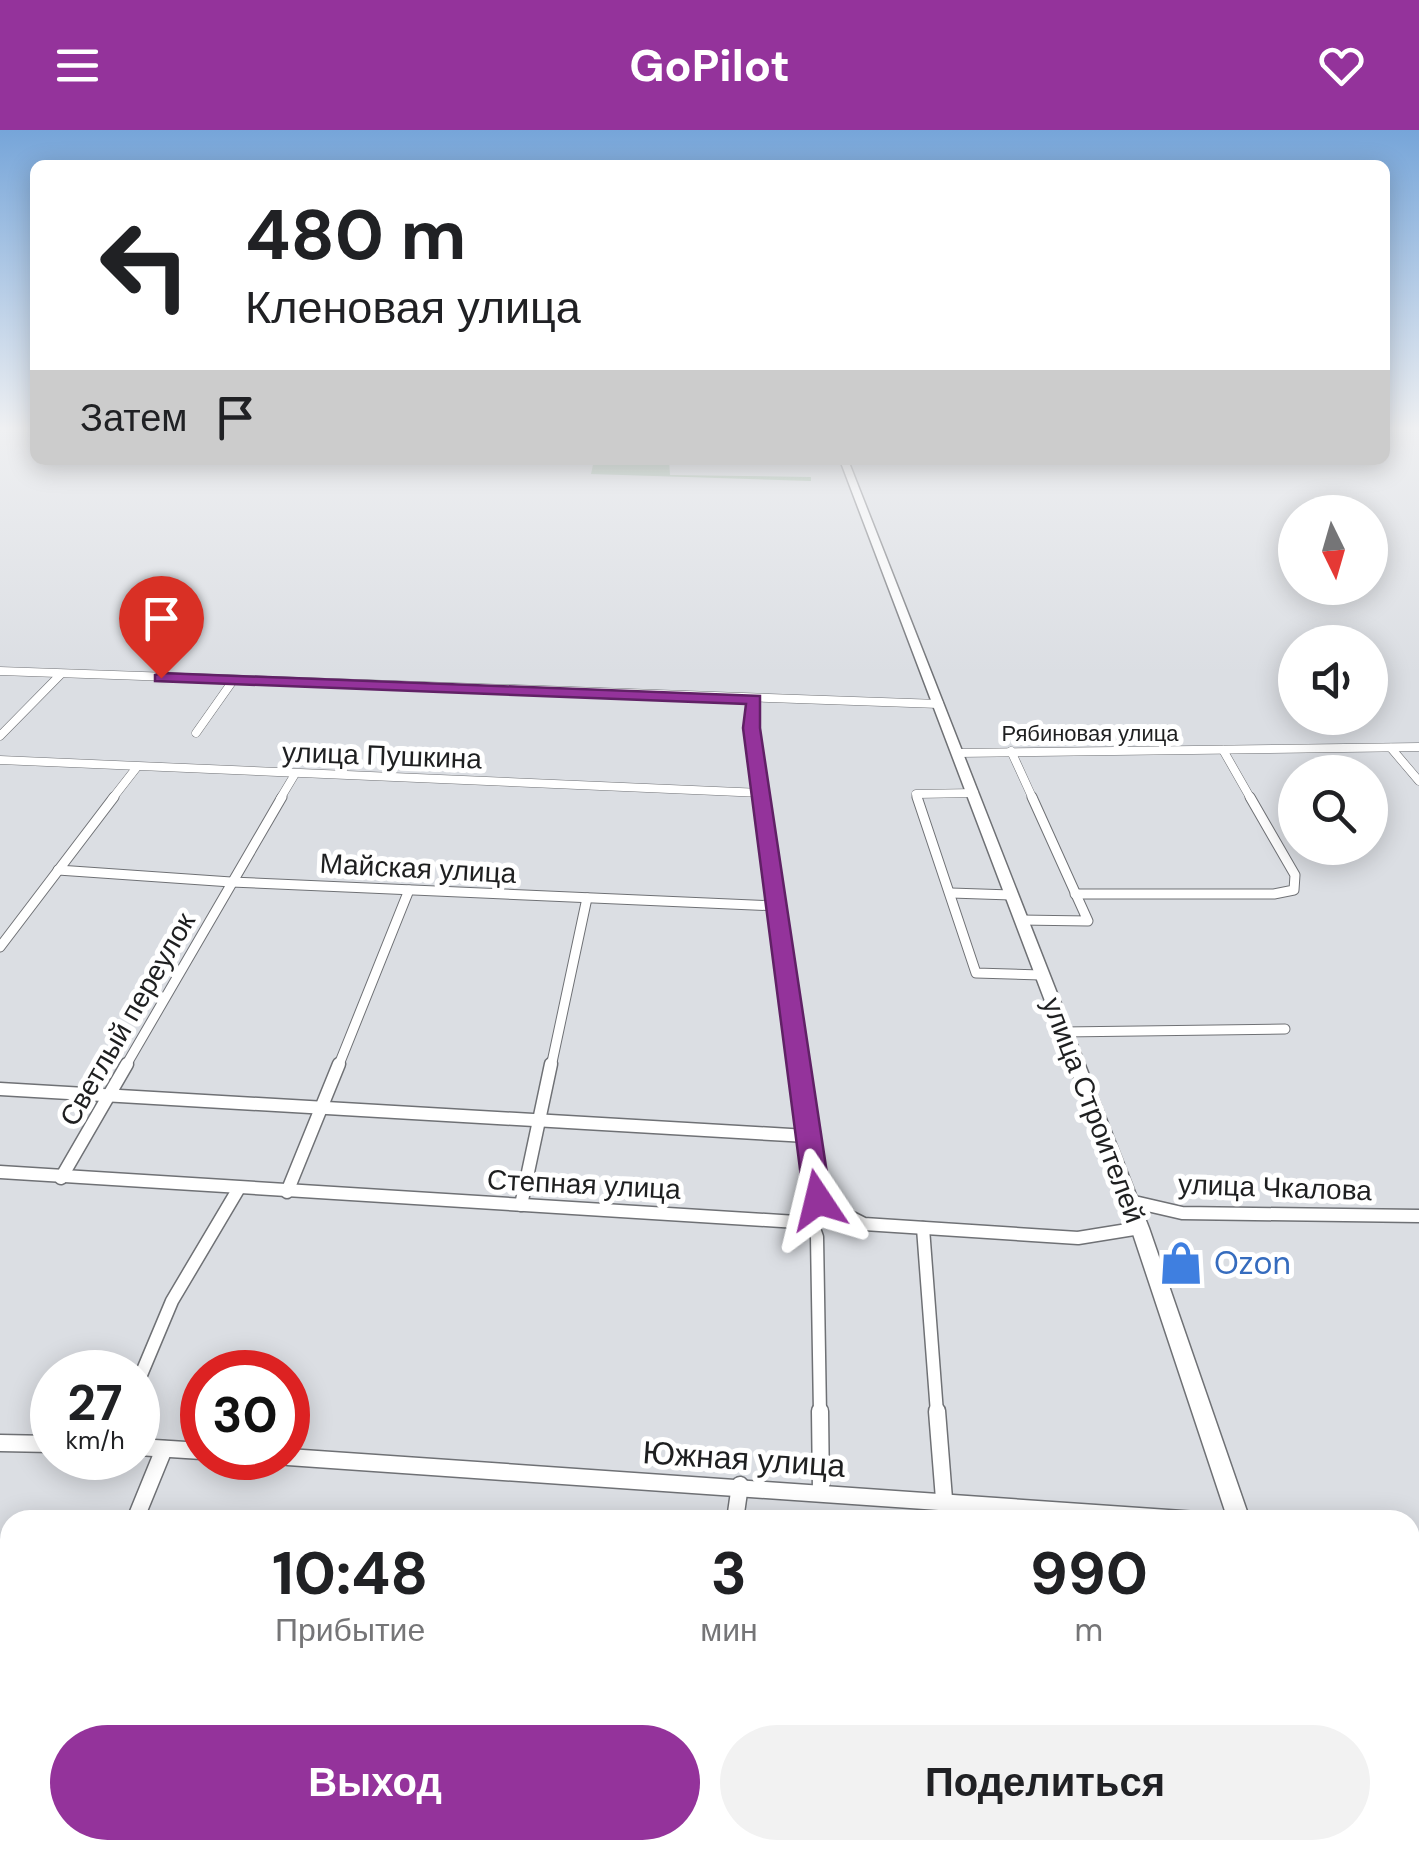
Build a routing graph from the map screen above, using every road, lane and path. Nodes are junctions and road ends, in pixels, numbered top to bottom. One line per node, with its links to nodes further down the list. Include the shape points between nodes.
1 (864, 512): 6 (main road, улица Строителей)
2 (0, 671): 3 (street)
3 (60, 674): 4 (street); 8 (street)
4 (232, 682): 5 (street); 7 (street)
5 (754, 699): 6 (street); 19 (street, via 751,728)
6 (939, 704): 13 (main road, улица Строителей)
7 (196, 732)
8 (0, 736)
9 (1419, 747): 10 (street, Рябиновая улица)
10 (1392, 748): 11 (street, Рябиновая улица); 17 (street)
11 (1222, 750): 12 (street, Рябиновая улица); 24 (street, via 1296,876 1294,890)
12 (1011, 751): 13 (street, Рябиновая улица); 24 (street)
13 (958, 752): 18 (main road, улица Строителей)
14 (0, 760): 15 (street, улица Пушкина)
15 (137, 768): 16 (street, улица Пушкина); 20 (street)
16 (295, 774): 19 (street, улица Пушкина); 21 (street, Светлый переулок)
17 (1419, 781)
18 (974, 792): 23 (street, via 916,794); 25 (main road, улица Строителей)
19 (762, 793): 27 (street)
20 (58, 870): 21 (street, Майская улица); 29 (street)
21 (231, 882): 22 (street, Майская улица); 34 (street, Светлый переулок)
22 (409, 890): 26 (street, Майская улица); 35 (street)
23 (951, 894): 25 (street); 30 (street, via 976,973)
24 (1075, 894): 28 (street, via 1088,921)
25 (1010, 895): 28 (main road, улица Строителей)
26 (587, 898): 27 (street, Майская улица); 36 (street)
27 (776, 906): 37 (street)
28 (1020, 920): 30 (main road, улица Строителей)
29 (0, 946)
30 (1042, 975): 32 (main road, улица Строителей)
31 (1284, 1028): 32 (street)
32 (1062, 1032): 43 (main road, улица Строителей)
33 (0, 1088): 34 (street)
34 (112, 1096): 35 (street); 39 (street, Светлый переулок)
35 (325, 1104): 36 (street); 41 (street)
36 (537, 1120): 37 (street); 44 (street)
37 (807, 1136): 42 (street)
38 (0, 1172): 39 (street, Степная улица)
39 (62, 1178): 40 (street, Степная улица)
40 (239, 1188): 41 (street, Степная улица); 49 (street, via 172,1301)
41 (287, 1192): 44 (street, Степная улица)
42 (818, 1200): 46 (street); 47 (street, via 864,1224)
43 (1130, 1201): 45 (street, улица Чкалова, via 1182,1213); 48 (main road, улица Строителей)
44 (520, 1205): 46 (street, Степная улица)
45 (1419, 1216)
46 (812, 1223): 57 (street)
47 (923, 1228): 48 (street, via 1078,1238); 58 (street)
48 (1140, 1228): 62 (main road, улица Строителей)
49 (151, 1350)
50 (0, 1443): 51 (street)
51 (30, 1444)
52 (160, 1449): 53 (street)
53 (164, 1449): 54 (street); 59 (street)
54 (180, 1450)
55 (310, 1458): 56 (street, Южная улица)
56 (740, 1486): 57 (street, Южная улица); 60 (street)
57 (821, 1492): 58 (street, Южная улица)
58 (944, 1500): 61 (street, Южная улица)
59 (139, 1510)
60 (736, 1510)
61 (1070, 1510)
62 (1235, 1510)

